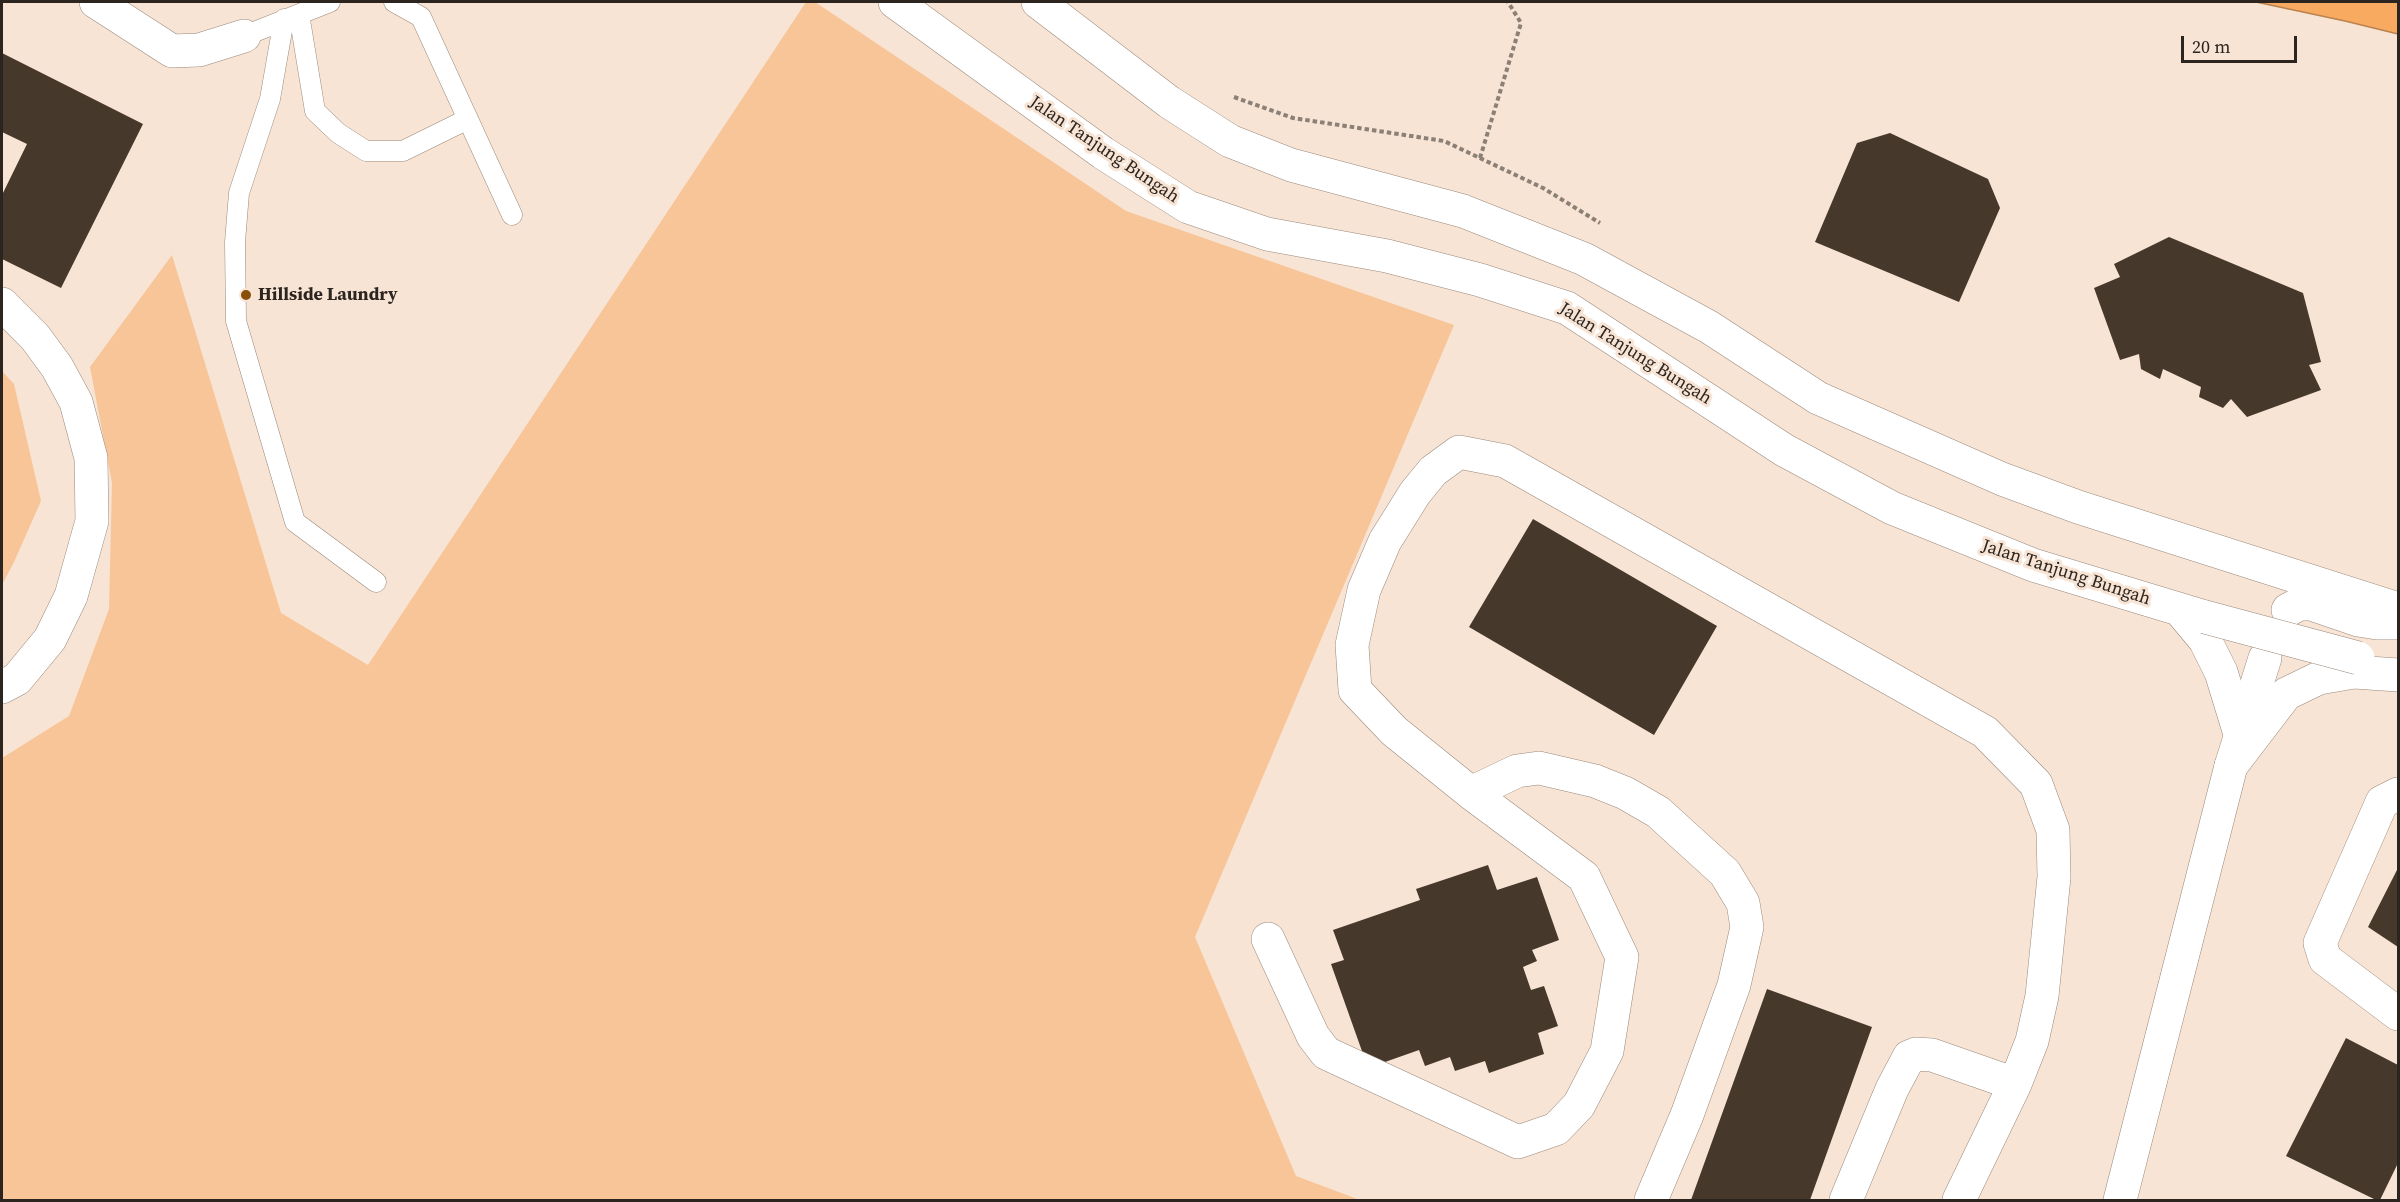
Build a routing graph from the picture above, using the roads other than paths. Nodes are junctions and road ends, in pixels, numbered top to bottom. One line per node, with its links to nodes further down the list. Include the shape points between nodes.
1 (96, 2): 7 (street, via 172,51 199,50)
2 (330, 2): 6 (lane)
3 (394, 2): 8 (lane, via 422,17)
4 (895, 2): 14 (street, Jalan Tanjung Bungah, via 1103,153 1188,207 1267,234 1387,256 1567,308 1784,450 1892,508 2033,565)
5 (1041, 2): 12 (street, via 1169,102 1230,141 1291,165 1463,211 1584,259 1709,327 1818,398 2002,479)
6 (291, 16): 7 (lane); 8 (lane, via 315,111 338,133 366,151 403,151); 11 (lane, via 270,99 239,193 236,321 295,522)
7 (244, 36)
8 (468, 119): 9 (lane)
9 (512, 215)
10 (2, 304): 18 (street, via 35,337 76,402 91,458 92,521 71,596 50,639 17,679)
11 (376, 582)
12 (2398, 609)
13 (2288, 610): 15 (street, via 2299,604 2312,604 2358,620)
14 (2193, 614): 17 (street, Jalan Tanjung Bungah, bridge, via 2358,658); 19 (street, via 2221,672)
15 (2398, 623)
16 (2265, 658): 19 (street)
17 (2398, 673): 20 (street, via 2354,672 2319,678 2286,694)
18 (2, 687)
19 (2240, 734): 20 (street)
20 (2232, 766): 29 (street)
21 (1472, 793): 23 (street, via 1584,877 1622,957 1607,1051 1579,1105 1556,1128 1518,1142 1326,1053 1313,1036); 25 (street, via 1395,731 1355,690 1352,645 1364,590 1385,541 1415,493 1434,471 1459,452 1505,461 1985,732 2036,784 2053,831 2054,877 2042,996 2032,1041); 26 (street, via 1517,771 1539,768 1615,789 1659,812 1725,873 1743,903 1747,927 1734,985)
22 (2398, 794): 24 (street, via 2382,802 2320,943 2325,959)
23 (1268, 939)
24 (2398, 1014)
25 (2015, 1084): 27 (street, via 1932,1055 1909,1057); 28 (street)
26 (1651, 1200)
27 (1846, 1200)
28 (1959, 1200)
29 (2120, 1200)

